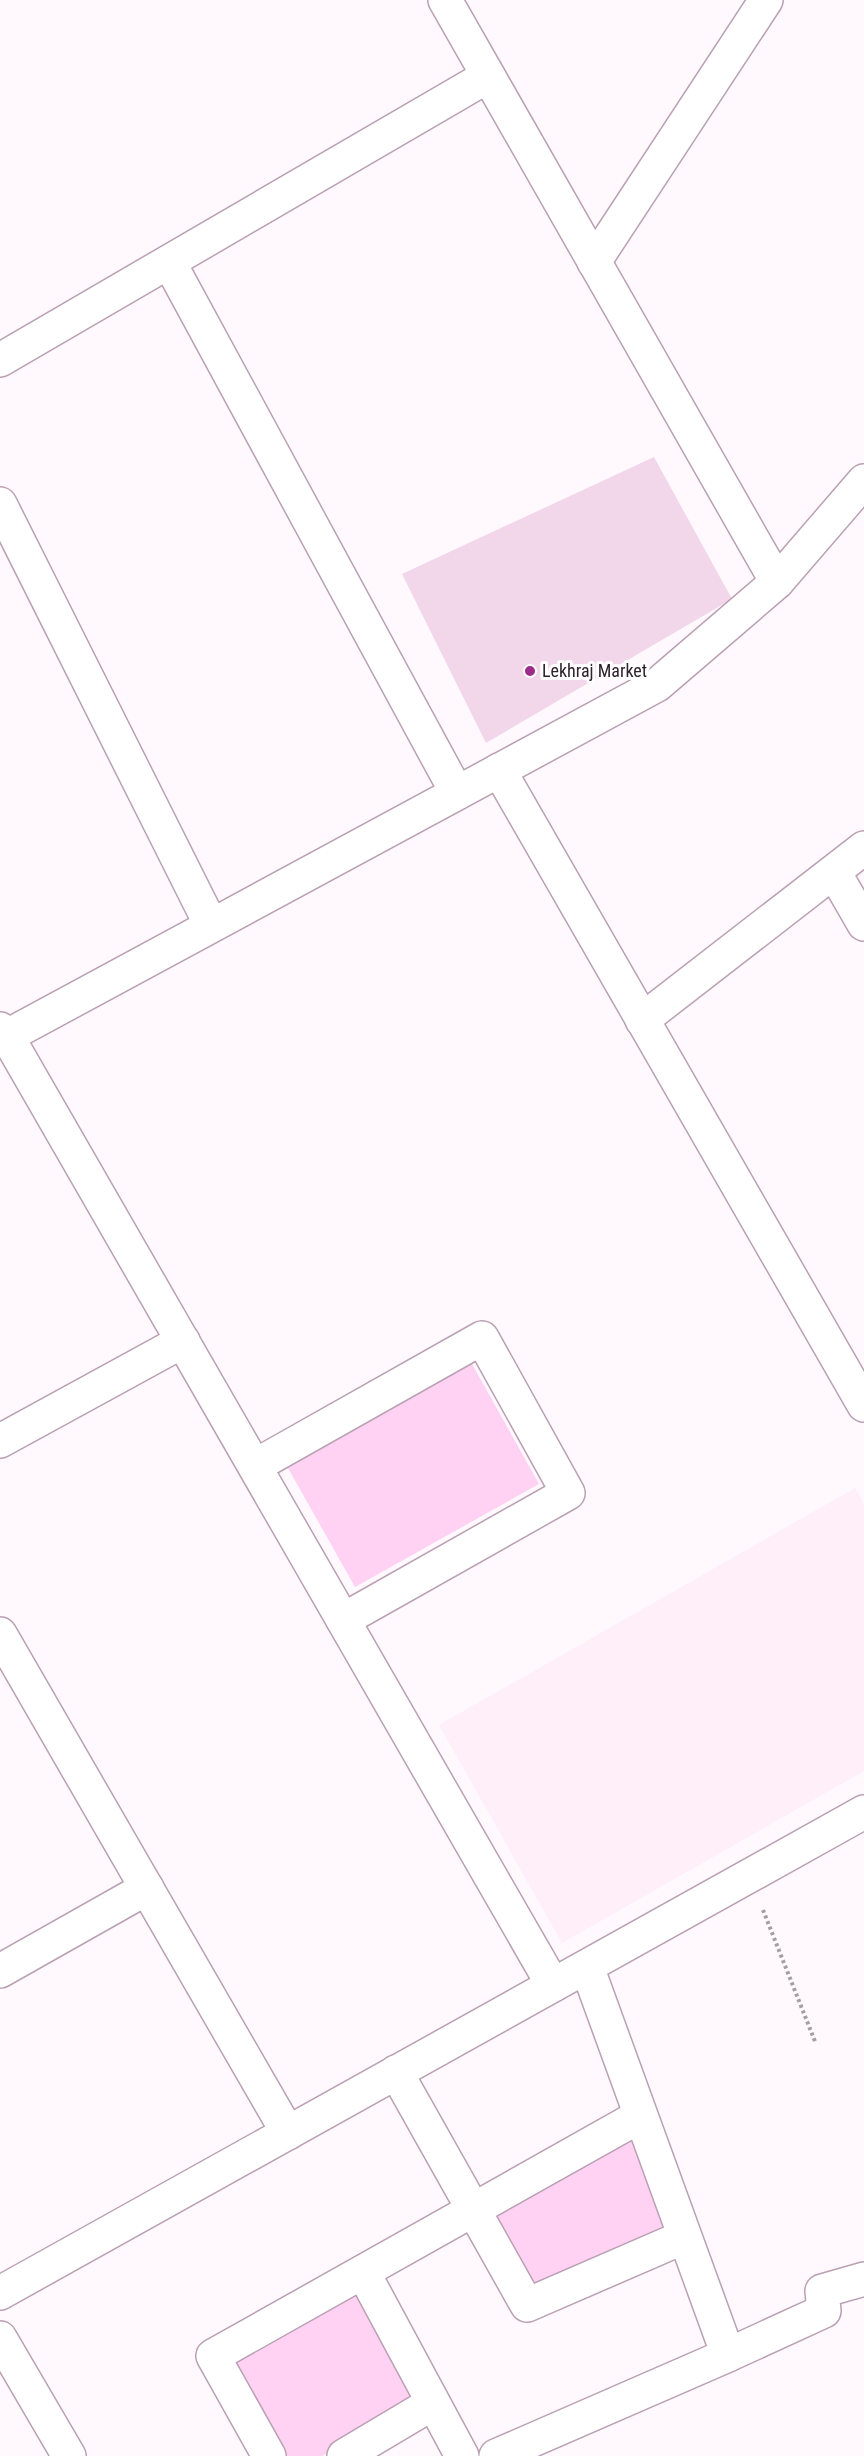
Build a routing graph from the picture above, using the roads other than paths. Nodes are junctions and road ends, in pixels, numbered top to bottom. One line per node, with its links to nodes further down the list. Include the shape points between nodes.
1 (445, 0): 3 (street)
2 (766, 0): 5 (street)
3 (488, 76): 4 (street); 5 (street)
4 (169, 262): 6 (street); 11 (street)
5 (594, 262): 9 (street)
6 (0, 360)
7 (864, 481): 9 (street)
8 (0, 504): 15 (street)
9 (777, 582): 10 (street, via 657,685)
10 (499, 770): 11 (street); 16 (street)
11 (457, 793): 15 (street)
12 (864, 848): 13 (street)
13 (834, 872): 14 (street); 16 (street)
14 (864, 924)
15 (212, 925): 17 (street)
16 (642, 1020): 19 (street)
17 (2, 1035): 18 (street)
18 (183, 1341): 21 (street); 22 (street)
19 (856, 1371): 20 (street)
20 (864, 1405)
21 (0, 1441)
22 (255, 1466): 23 (street); 23 (street, via 482,1338 568,1493)
23 (343, 1620): 30 (street)
24 (0, 1634): 25 (street)
25 (10, 1675): 27 (street)
26 (864, 1812): 28 (street)
27 (147, 1888): 29 (street); 33 (street)
28 (587, 1967): 30 (street); 32 (street)
29 (0, 1971)
30 (554, 1985): 31 (street)
31 (396, 2072): 33 (street); 34 (street)
32 (640, 2116): 34 (street); 35 (street)
33 (288, 2133): 38 (street)
34 (473, 2210): 35 (street, via 526,2305); 36 (street)
35 (684, 2237): 40 (street)
36 (363, 2272): 41 (street); 43 (street, via 213,2356)
37 (864, 2278): 40 (street, via 822,2291 824,2312)
38 (0, 2293)
39 (0, 2338): 42 (street)
40 (728, 2355): 46 (street)
41 (433, 2403): 44 (street); 45 (street)
42 (69, 2456)
43 (269, 2456)
44 (344, 2456)
45 (462, 2456)
46 (496, 2456)

